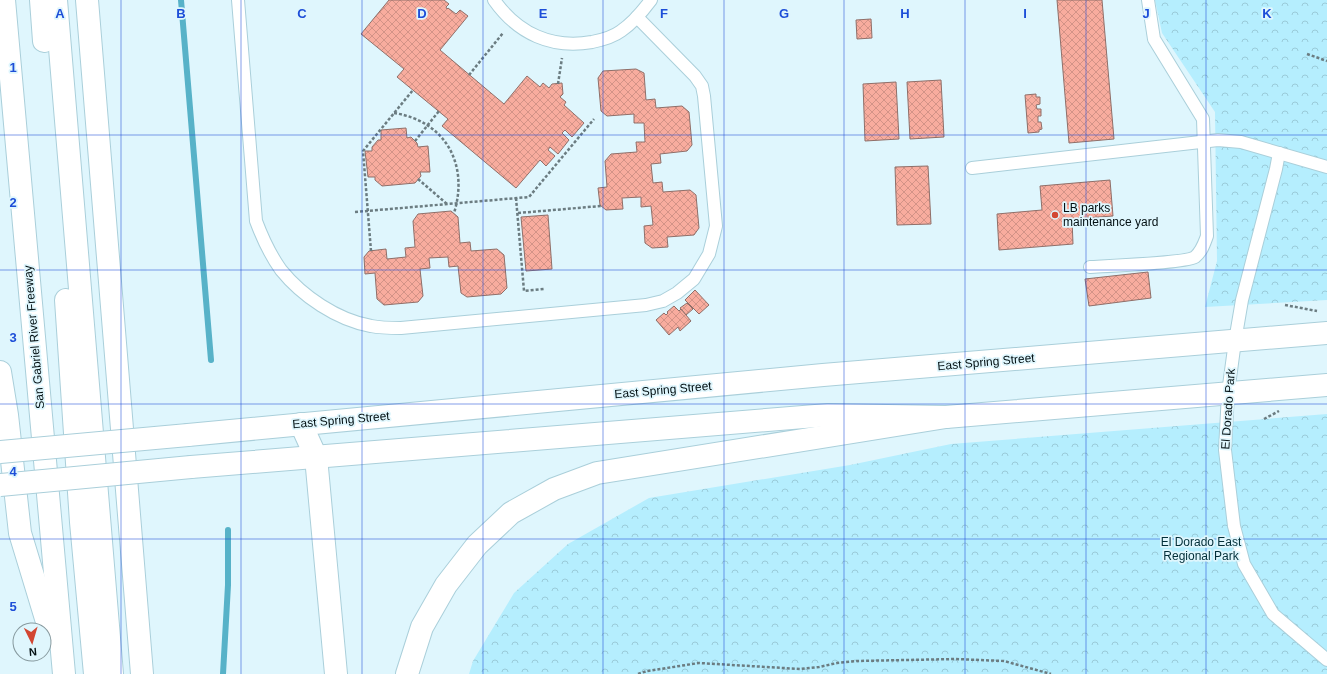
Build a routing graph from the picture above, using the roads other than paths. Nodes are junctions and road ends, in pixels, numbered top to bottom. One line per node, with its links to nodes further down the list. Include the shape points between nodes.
1 (4, 0): 26 (main road, San Gabriel River Freeway)
2 (41, 0): 27 (main road, via 67,313 81,522)
3 (56, 0): 28 (main road)
4 (86, 0): 29 (main road)
5 (238, 0): 9 (lane, via 256,221 260,231 281,269 302,291 320,304 348,319 371,326 401,328 646,305 663,301 694,279 709,254 716,226 702,86)
6 (494, 0): 9 (lane, via 513,22 539,38 564,43 582,44 602,40 620,32)
7 (651, 0): 9 (lane)
8 (1148, 0): 10 (lane, via 1154,39 1203,119)
9 (637, 17)
10 (1204, 141): 11 (lane, via 1229,140); 13 (lane); 14 (lane, via 1207,236 1202,249 1193,258 1177,261)
11 (1279, 153): 12 (lane); 16 (lane, El Dorado Park, via 1242,300)
12 (1327, 167)
13 (972, 168)
14 (1090, 267)
15 (1327, 333): 16 (main road, East Spring Street)
16 (1235, 341): 19 (lane, El Dorado Park); 21 (main road, East Spring Street, via 807,376)
17 (0, 372): 26 (main road, via 20,534)
18 (1327, 384): 19 (main road)
19 (1228, 393): 20 (main road); 25 (lane, El Dorado Park, via 1224,450 1234,526 1244,564 1273,614)
20 (946, 416): 23 (main road, via 828,415); 31 (main road, via 597,473 554,489 511,513 477,545 446,585 422,627)
21 (300, 424): 22 (main road, East Spring Street, bridge); 23 (main road)
22 (0, 452)
23 (316, 457): 24 (main road, bridge); 30 (main road)
24 (0, 485)
25 (1327, 660)
26 (64, 674)
27 (96, 674)
28 (112, 674)
29 (142, 674)
30 (336, 674)
31 (407, 674)

